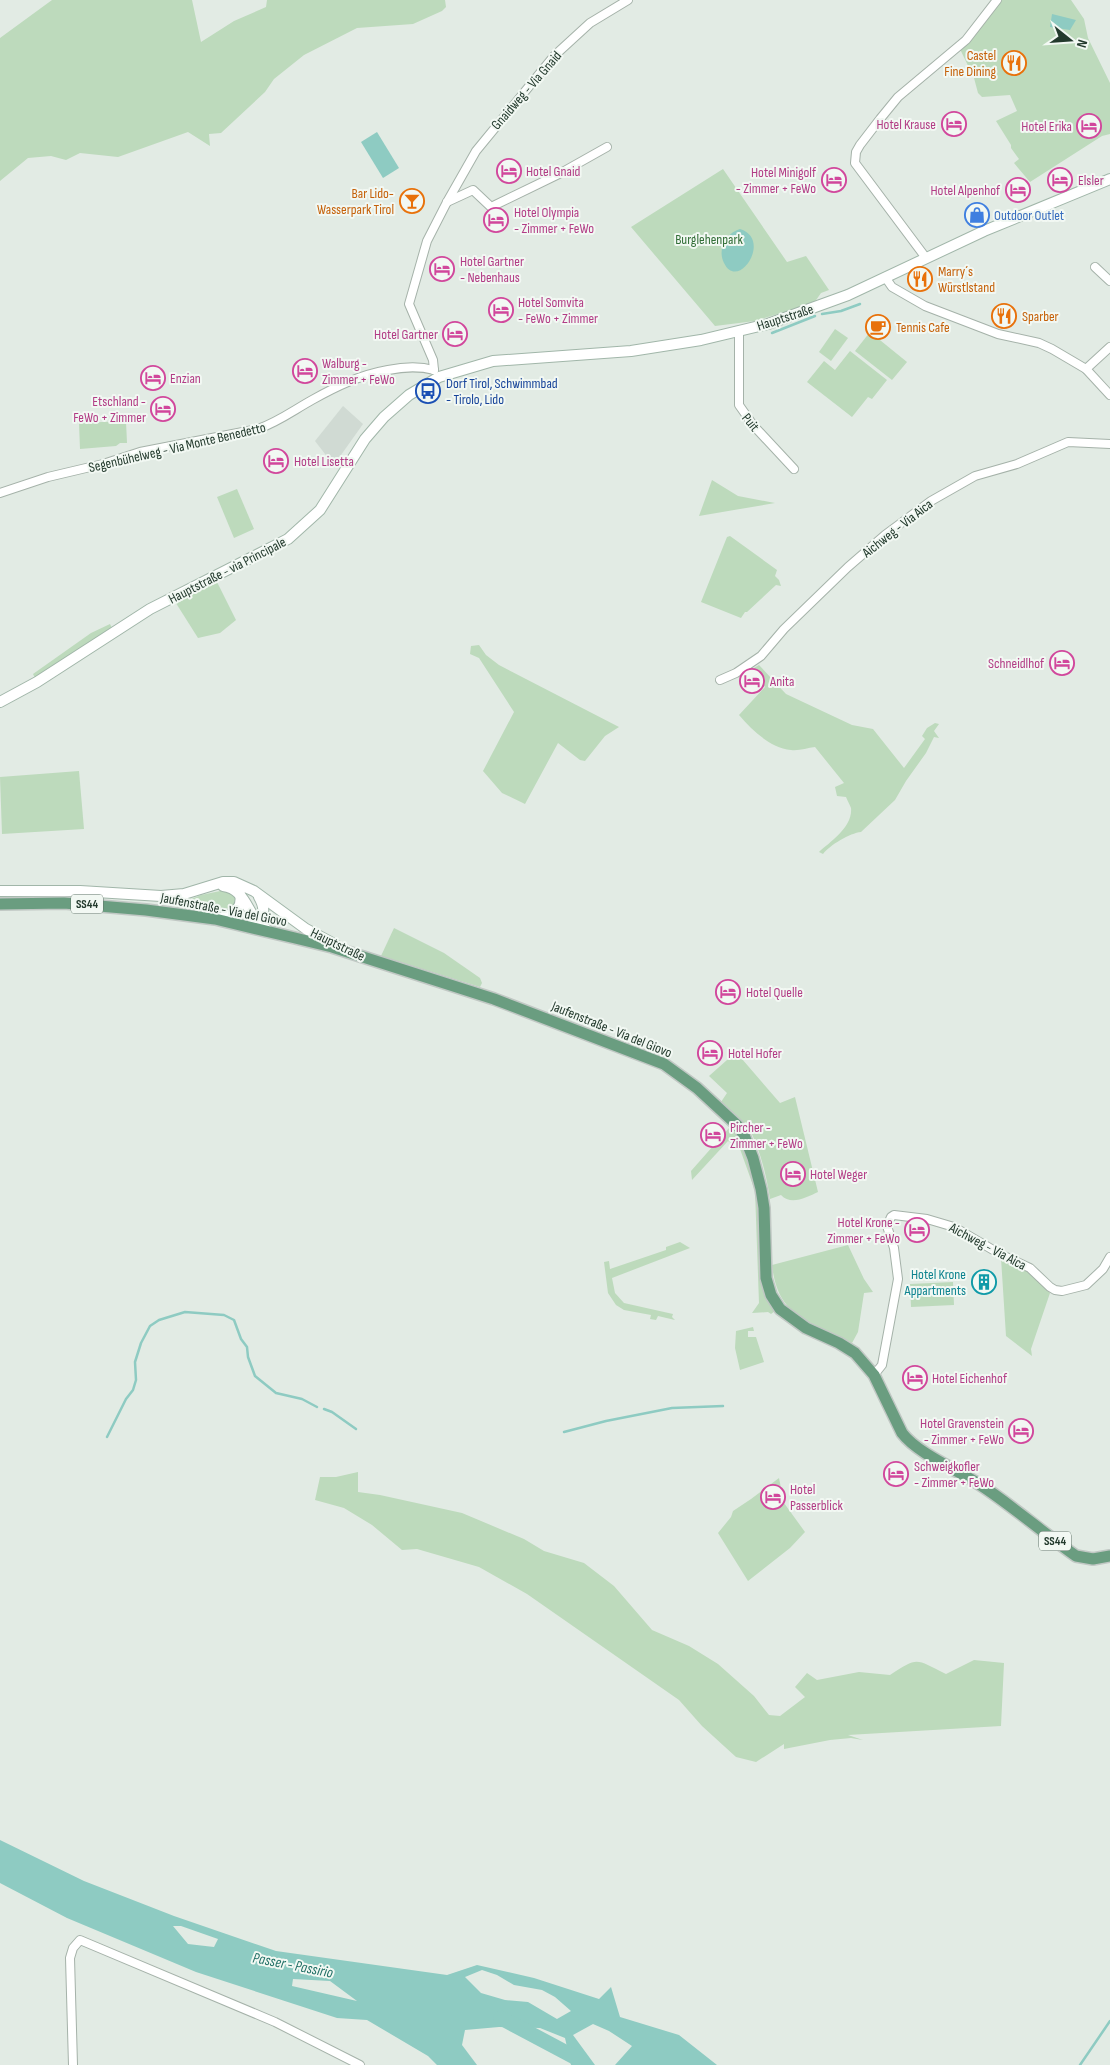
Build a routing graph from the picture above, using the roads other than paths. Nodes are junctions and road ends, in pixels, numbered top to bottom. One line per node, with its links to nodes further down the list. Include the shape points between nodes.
1 (628, 0): 5 (street, Gnaidweg - Via Gnaid, via 590,23 554,56 476,150)
2 (997, 0): 6 (street, via 966,40 898,97 856,152 855,163)
3 (607, 147): 5 (street, via 491,206 474,190)
4 (1110, 179): 6 (street, Hauptstraße)
5 (447, 202): 13 (street, Gnaidweg - Via Gnaid, via 427,241 409,304)
6 (926, 258): 8 (street, Hauptstraße)
7 (1095, 267): 9 (street)
8 (885, 277): 10 (street, Hauptstraße, via 829,303); 12 (street, via 892,287 924,306 998,334 1039,343)
9 (1110, 281)
10 (739, 332): 13 (street, Hauptstraße, via 631,352 493,361); 16 (street, Puit, via 739,405)
11 (1110, 347): 12 (street)
12 (1086, 369): 14 (street)
13 (437, 373): 17 (street, Segenbühelweg - Via Monte Benedetto, via 411,368 369,374 348,381 258,430 140,452); 19 (street, Hauptstraße - via Principale, via 384,417 365,439 320,510 288,539 150,610)
14 (1110, 395)
15 (1110, 444): 18 (street, Aichweg - Via Aica, via 1068,442 1017,464 975,476 931,501 848,567 784,628 761,656)
16 (794, 469)
17 (0, 493)
18 (720, 680)
19 (0, 702)
20 (217, 885): 21 (street, via 161,896 80,890); 22 (street); 23 (street, Hauptstraße, via 234,882)
21 (0, 891)
22 (238, 891): 25 (street, via 241,899 237,910); 26 (street)
23 (254, 891): 26 (street, via 264,909); 29 (street, Hauptstraße, via 306,929)
24 (0, 904): 25 (main road, Jaufenstraße - Via del Giovo / SS44, via 93,904)
25 (215, 919): 27 (main road, Jaufenstraße - Via del Giovo / SS44)
26 (257, 923): 27 (street); 28 (street)
27 (242, 926): 28 (main road, Jaufenstraße - Via del Giovo / SS44)
28 (268, 932): 29 (main road, Jaufenstraße - Via del Giovo / SS44)
29 (374, 961): 31 (main road, Jaufenstraße - Via del Giovo / SS44, via 494,999 664,1064 697,1088 744,1135 753,1158 764,1208 766,1278 771,1295 780,1309 806,1328 855,1353)
30 (1110, 1257): 31 (street, Aichweg - Via Aica, via 1086,1285 1055,1290 1030,1268 954,1226 894,1215 887,1226 898,1280 882,1365)
31 (874, 1375): 32 (main road, Jaufenstraße - Via del Giovo / SS44, via 898,1426 920,1449 980,1485 1076,1556 1092,1559)
32 (1110, 1556)
33 (73, 2065): 34 (street, via 70,1958 80,1940 275,2022)
34 (360, 2065)

